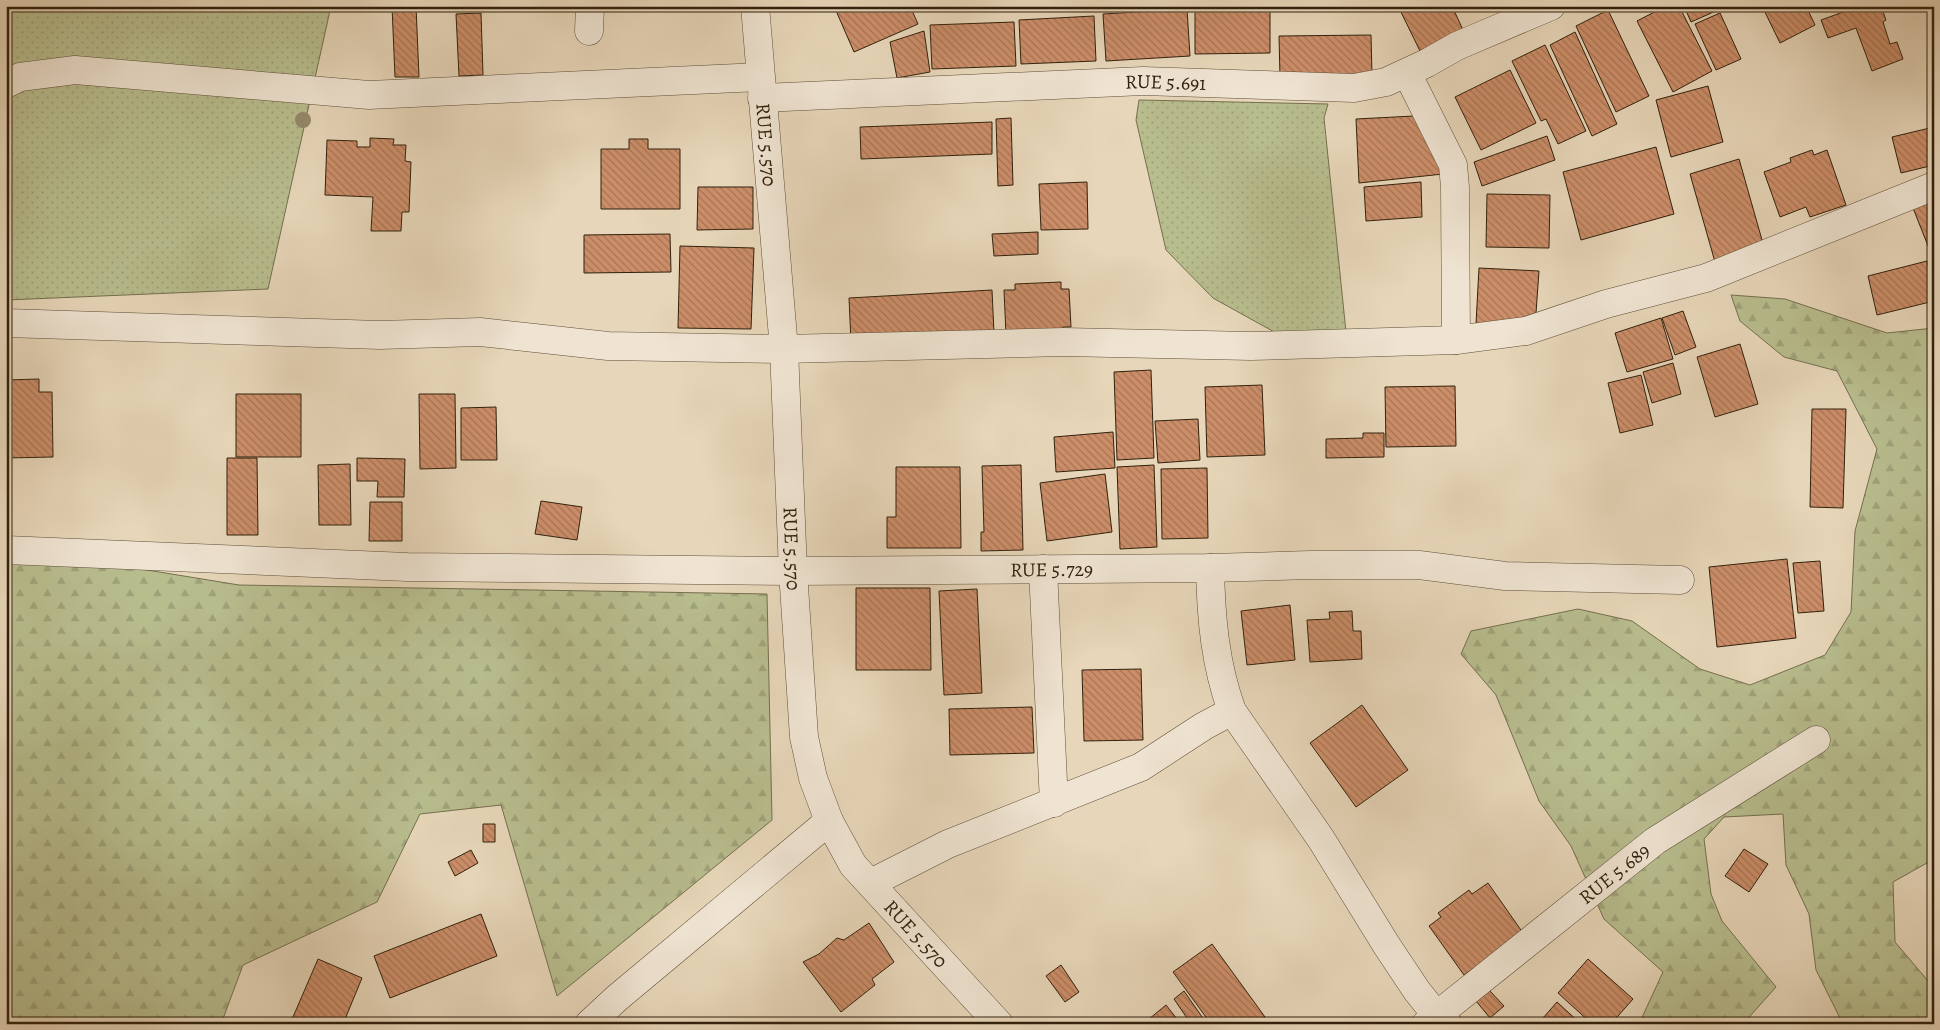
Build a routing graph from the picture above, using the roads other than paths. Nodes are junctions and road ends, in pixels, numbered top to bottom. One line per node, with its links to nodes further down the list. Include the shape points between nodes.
1 (755, 6): 5 (street, RUE 5.570)
2 (1551, 6): 3 (street, RUE 5.691, via 1456,46)
3 (1407, 73): 5 (street, RUE 5.691, via 1386,82 1354,88 1143,81); 8 (street, via 1453,165)
4 (6, 84): 5 (street, RUE 5.691, via 20,77 75,70 370,95)
5 (761, 87): 9 (street, RUE 5.570)
6 (1934, 186): 8 (street, via 1706,278 1606,304 1526,331)
7 (6, 323): 9 (street, via 380,335 480,332 608,346)
8 (1456, 340): 9 (street, via 1251,346 1064,342)
9 (784, 349): 13 (street, RUE 5.570)
10 (6, 550): 13 (street, RUE 5.729, via 407,567)
11 (1210, 568): 12 (street, RUE 5.729); 14 (street, RUE 5.729, via 1310,564 1419,566 1505,576); 15 (street, via 1215,646 1221,680)
12 (1043, 569): 13 (street, RUE 5.729); 17 (street)
13 (794, 571): 18 (street, RUE 5.570, via 804,737 813,778)
14 (1680, 580)
15 (1232, 711): 17 (street, via 1141,767); 20 (street, via 1321,839)
16 (1816, 740): 20 (street, RUE 5.689, via 1655,841)
17 (1054, 803): 19 (street, via 948,844)
18 (829, 821): 19 (street, RUE 5.570, via 853,864); 21 (street)
19 (871, 883): 22 (street, RUE 5.570)
20 (1437, 1021)
21 (589, 1024)
22 (998, 1024)

